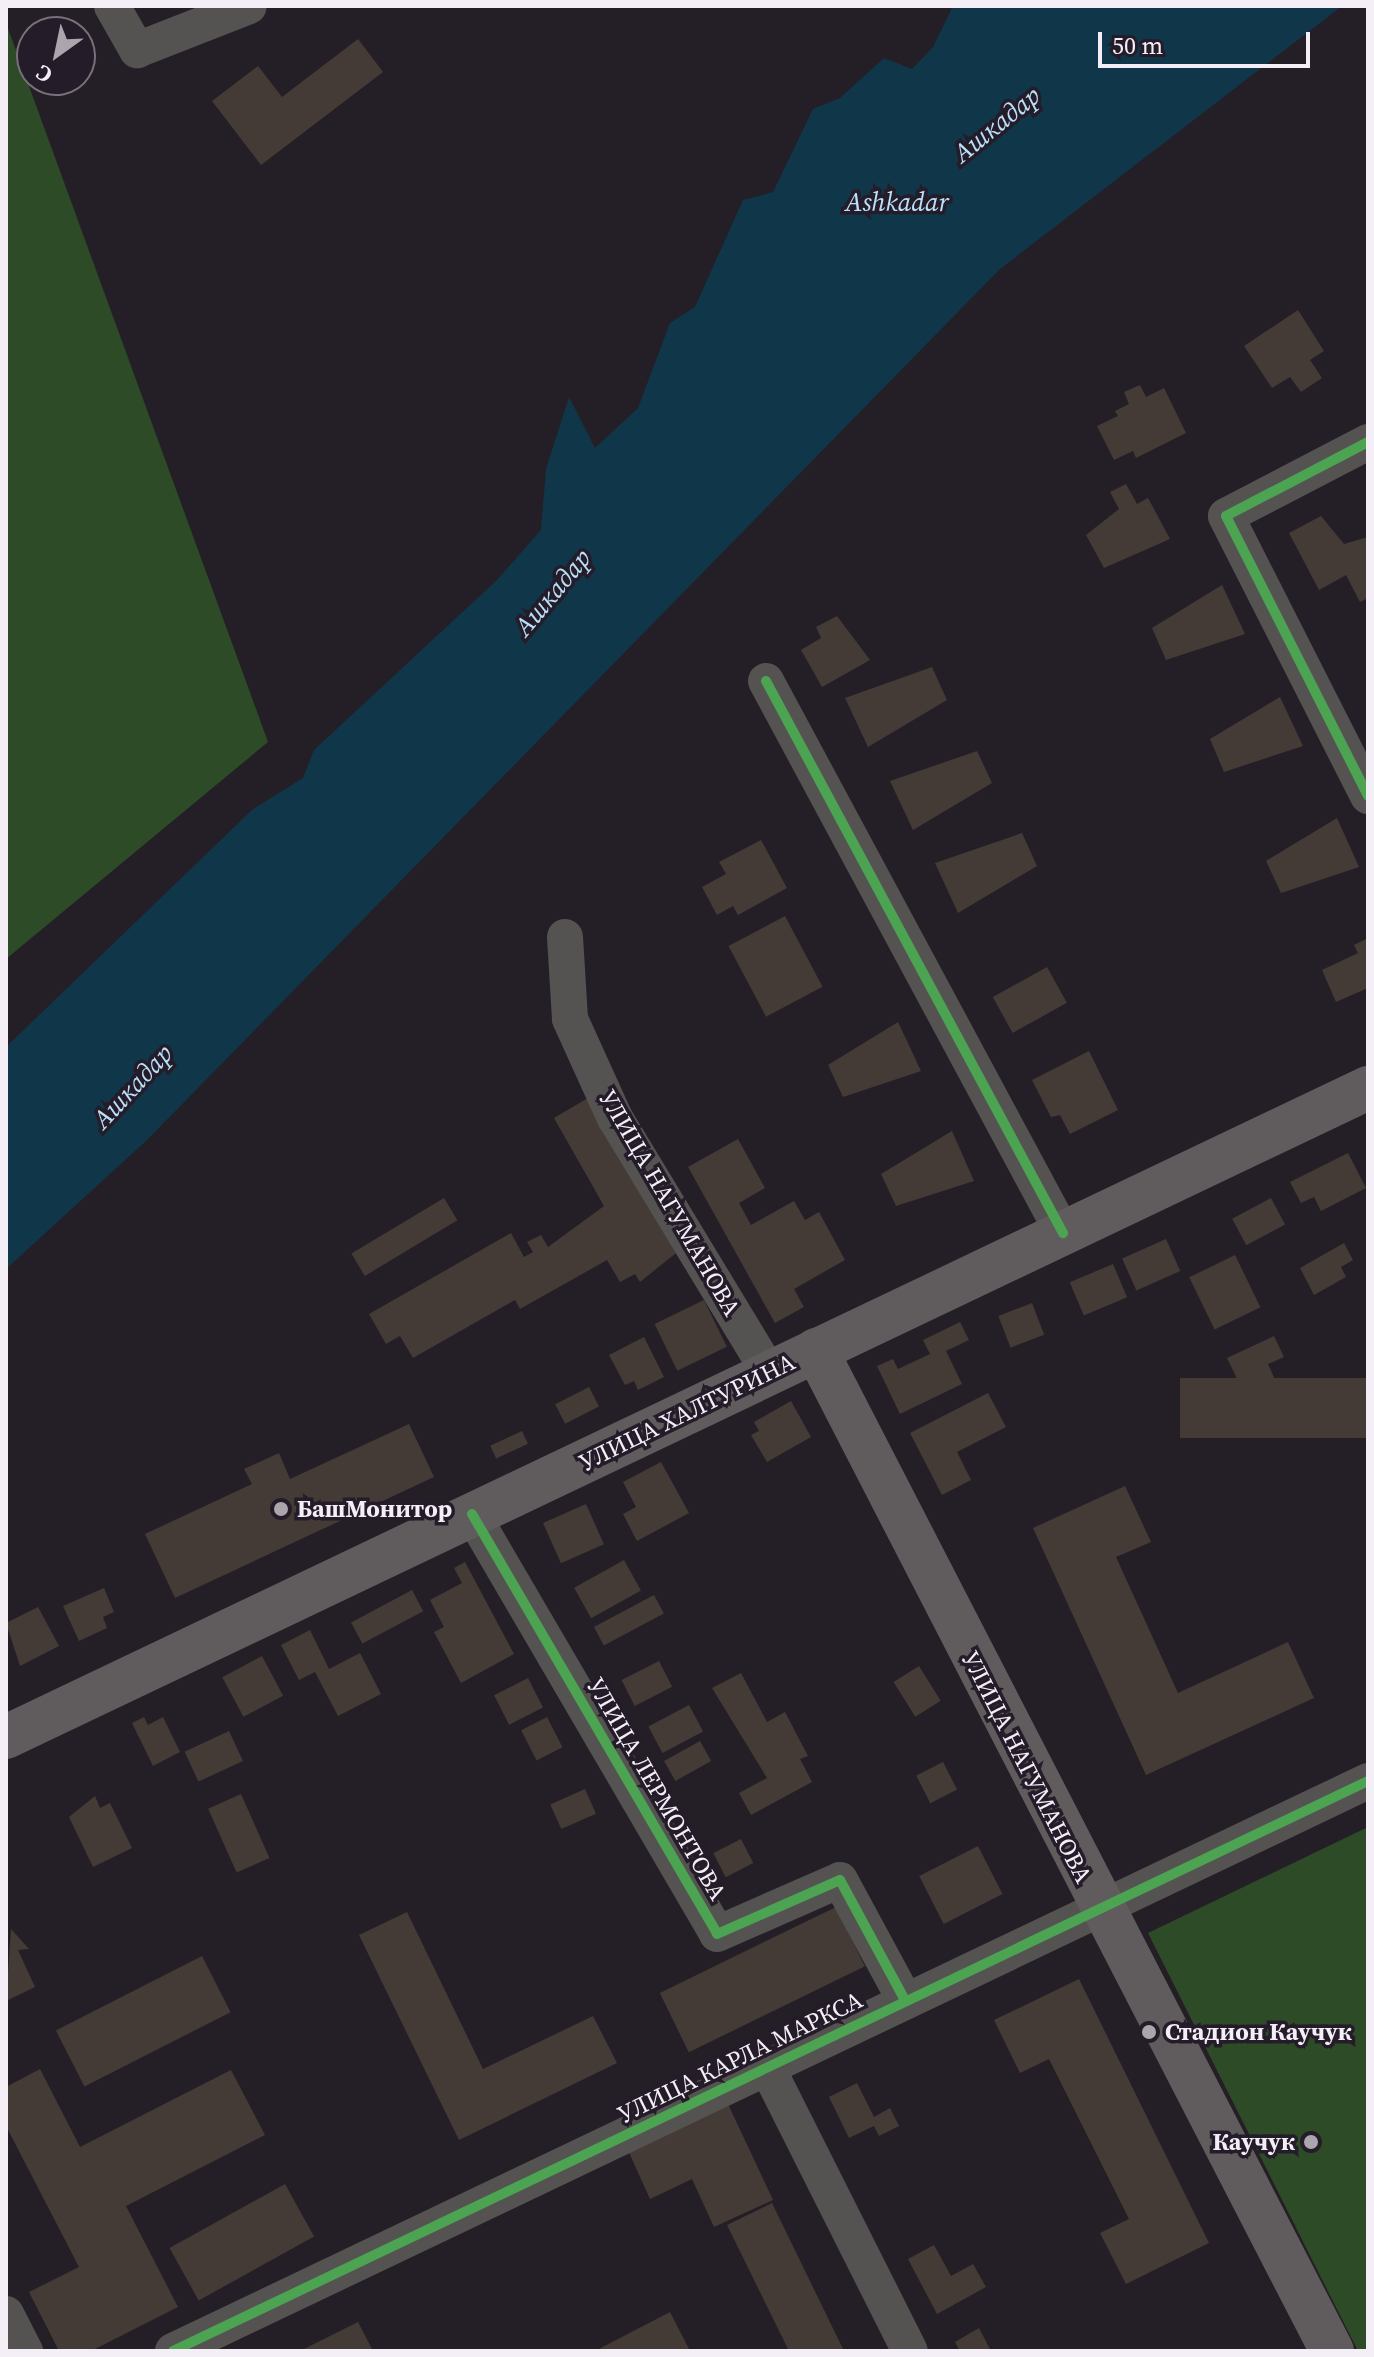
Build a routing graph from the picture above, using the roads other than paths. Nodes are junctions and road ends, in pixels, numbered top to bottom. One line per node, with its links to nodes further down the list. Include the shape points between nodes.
1 (112, 6): 2 (street, via 137,50)
2 (249, 6)
3 (1368, 442): 5 (street, via 1226,516)
4 (766, 681): 8 (street)
5 (1368, 796)
6 (565, 937): 10 (street, УЛИЦА НАГУМАНОВА, via 570,1019 615,1118)
7 (1368, 1088): 8 (main road, УЛИЦА ХАЛТУРИНА)
8 (1063, 1233): 9 (main road, УЛИЦА ХАЛТУРИНА)
9 (816, 1350): 10 (main road, УЛИЦА ХАЛТУРИНА); 14 (main road, УЛИЦА НАГУМАНОВА)
10 (769, 1372): 11 (main road, УЛИЦА ХАЛТУРИНА)
11 (472, 1514): 12 (main road, УЛИЦА ХАЛТУРИНА); 15 (street, УЛИЦА ЛЕРМОНТОВА, via 717,1934 840,1880)
12 (6, 1737)
13 (1368, 1781): 14 (street, УЛИЦА КАРЛА МАРКСА)
14 (1098, 1908): 15 (street, УЛИЦА КАРЛА МАРКСА); 21 (main road, УЛИЦА НАГУМАНОВА)
15 (905, 2000): 16 (street, УЛИЦА КАРЛА МАРКСА)
16 (767, 2067): 19 (street, УЛИЦА КАРЛА МАРКСА); 20 (street)
17 (6, 2314): 18 (street)
18 (25, 2351)
19 (173, 2351)
20 (910, 2351)
21 (1332, 2351)

